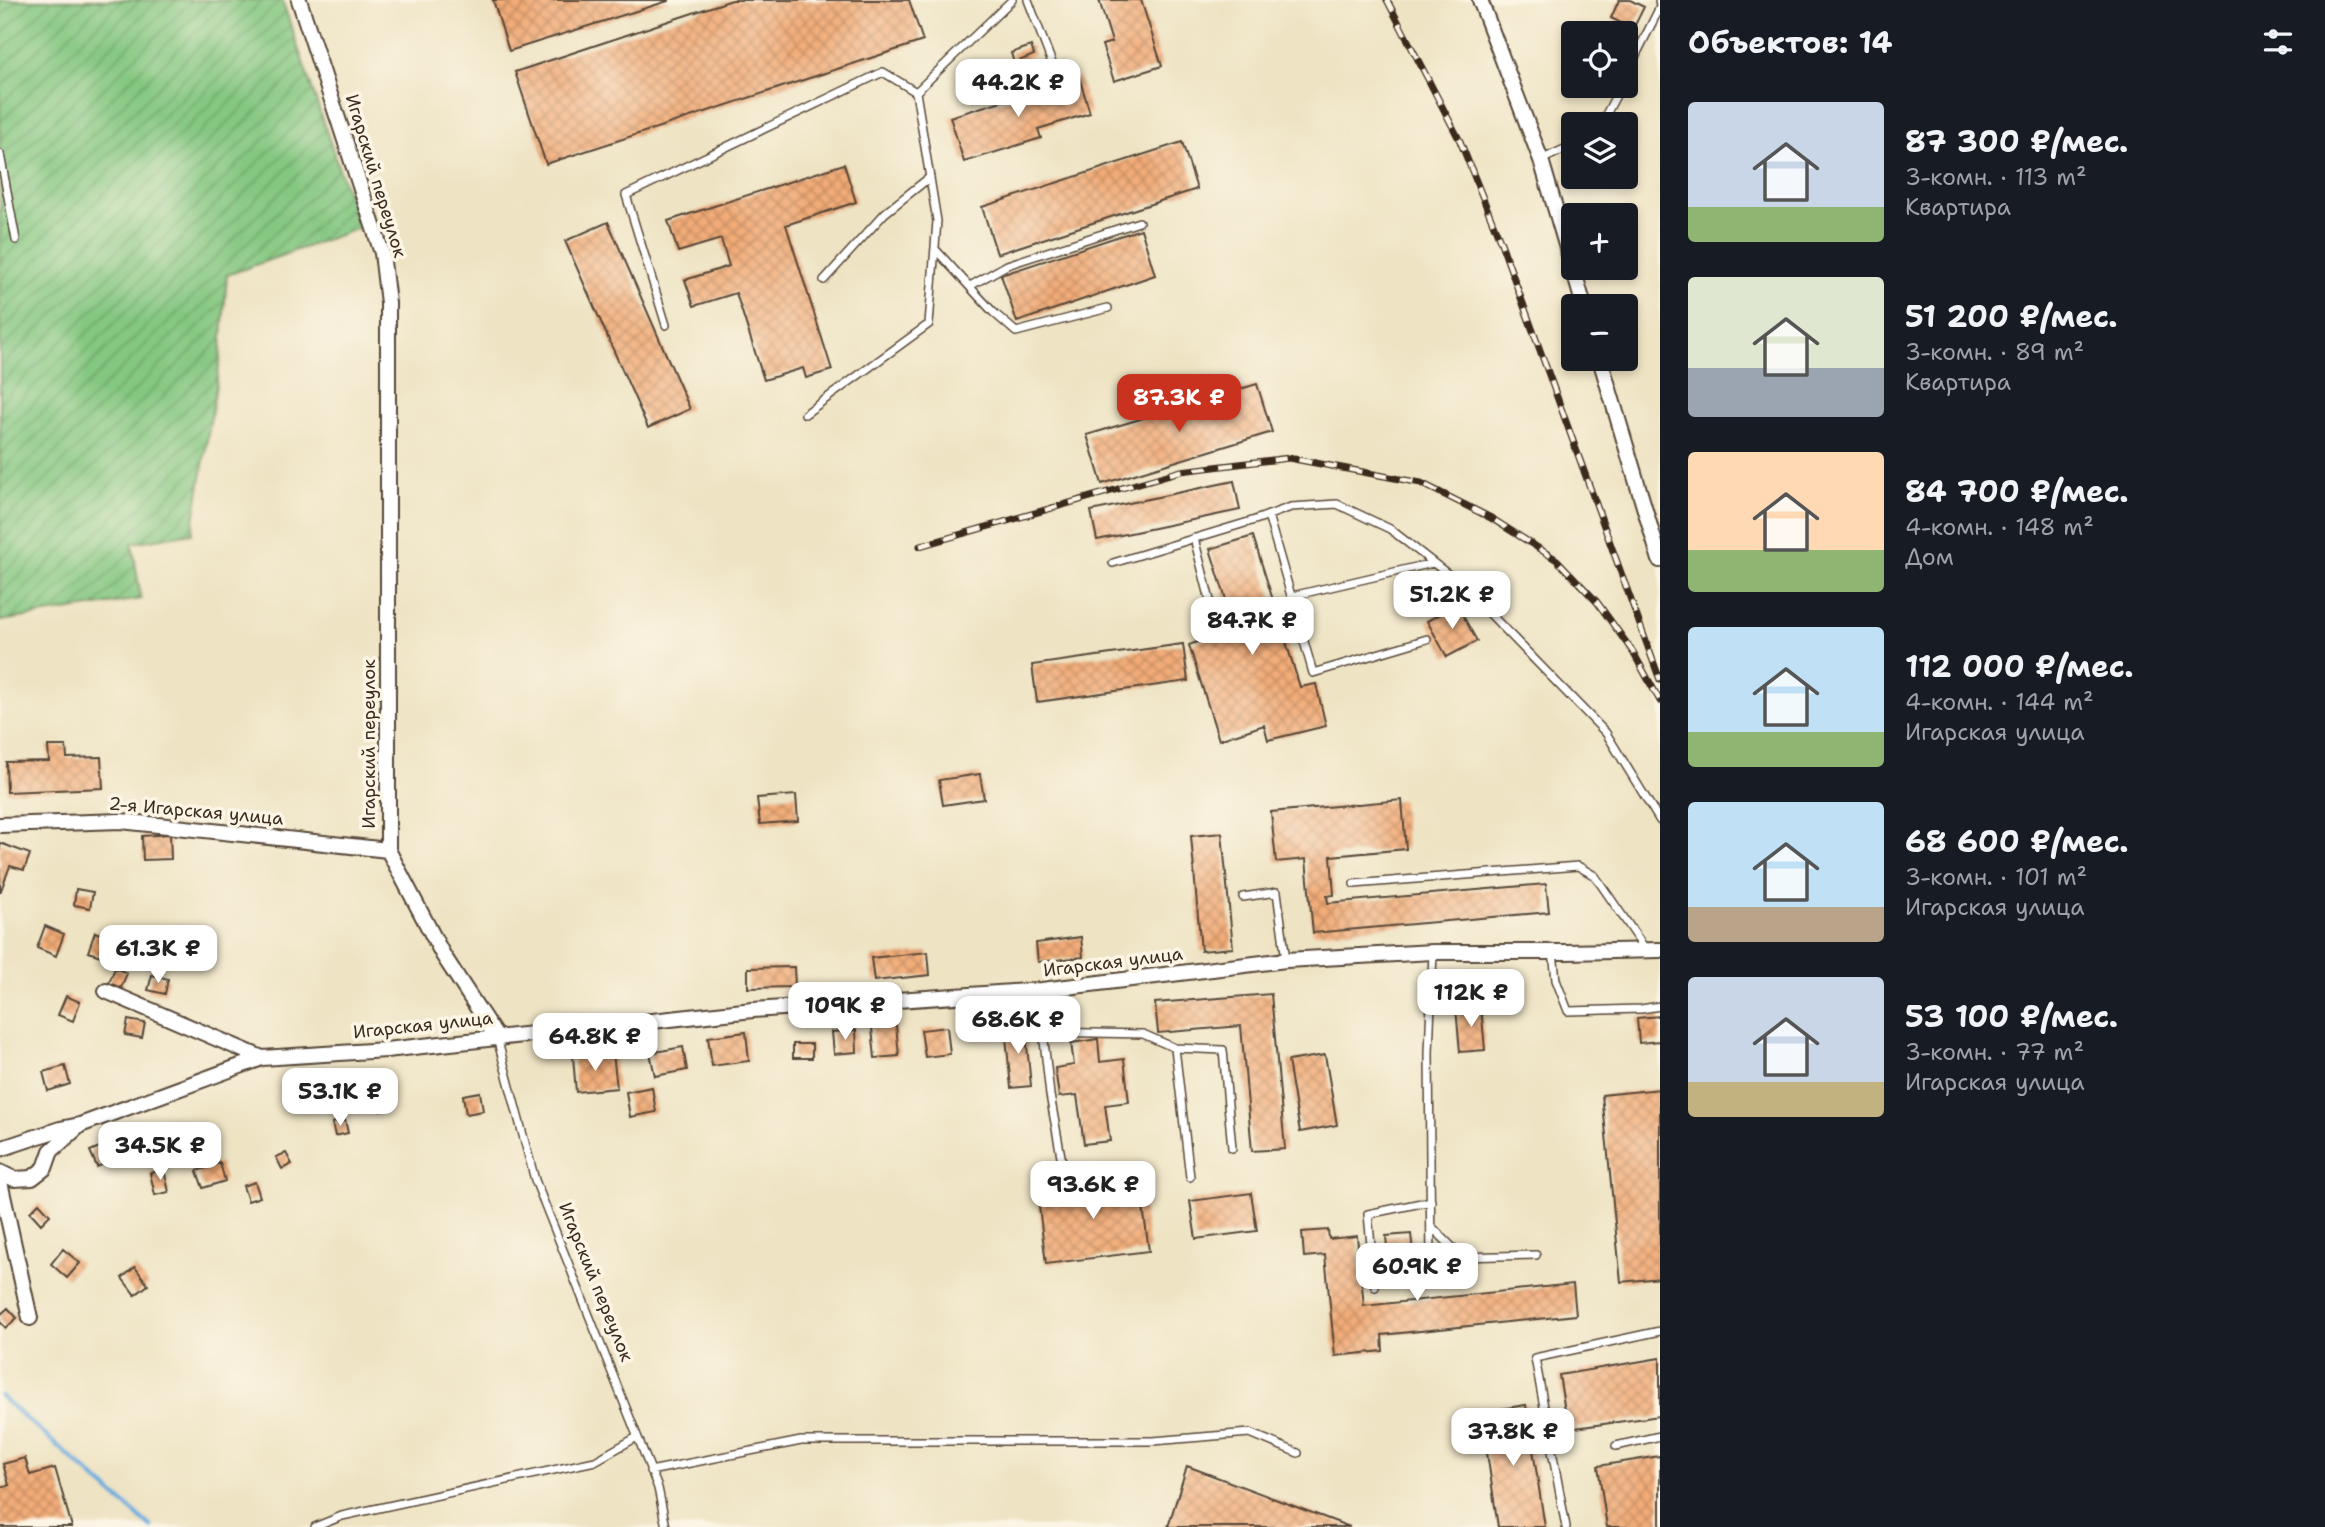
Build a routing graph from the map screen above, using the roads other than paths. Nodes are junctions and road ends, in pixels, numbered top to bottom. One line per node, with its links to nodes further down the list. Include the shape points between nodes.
1 (299, 0): 35 (street, Игарский переулок, via 382,253 388,303)
2 (1012, 0): 9 (lane)
3 (1028, 0): 8 (lane)
4 (1480, 0): 12 (street)
5 (1659, 0): 6 (lane)
6 (1660, 7): 7 (lane)
7 (1638, 51)
8 (1055, 71)
9 (916, 92): 13 (lane); 21 (lane, via 883,72 626,195)
10 (1561, 151): 12 (lane)
11 (0, 154): 15 (lane)
12 (1541, 160): 19 (street)
13 (930, 177): 16 (lane, via 937,220); 17 (lane, via 885,213)
14 (1139, 222): 18 (lane, via 1007,265)
15 (16, 240)
16 (935, 249): 18 (lane); 23 (lane, via 929,324)
17 (824, 280)
18 (970, 286): 20 (lane, via 1016,332)
19 (1580, 294)
20 (1108, 308)
21 (666, 325)
22 (1604, 371): 25 (street)
23 (805, 414)
24 (1268, 515): 26 (lane); 29 (lane, via 1291,507 1338,504 1390,529); 30 (lane)
25 (1656, 530): 27 (street)
26 (1194, 538): 28 (lane); 31 (lane)
27 (1660, 560)
28 (1113, 563)
29 (1433, 563): 30 (lane); 33 (lane, via 1463,586 1606,733)
30 (1292, 596): 32 (lane, via 1313,673)
31 (1214, 616)
32 (1427, 639)
33 (1660, 821)
34 (0, 825): 35 (street, 2-я Игарская улица, via 121,821)
35 (388, 850): 46 (street, Игарский переулок, via 443,956)
36 (1354, 884): 38 (lane, via 1578,866 1595,876)
37 (1243, 897): 41 (lane, via 1277,892)
38 (1653, 950): 40 (street, Игарская улица)
39 (1433, 951): 40 (street, Игарская улица); 41 (street, Игарская улица); 56 (lane)
40 (1553, 952): 44 (lane, via 1556,980 1568,1011)
41 (1286, 961): 42 (street, Игарская улица)
42 (1042, 990): 45 (lane); 46 (street, Игарская улица, via 753,1010)
43 (106, 991): 48 (street)
44 (1660, 1006)
45 (1044, 1032): 47 (lane, via 1143,1034); 52 (lane)
46 (497, 1038): 48 (street, Игарская улица); 64 (lane, Игарский переулок, via 535,1180)
47 (1175, 1048): 50 (lane, via 1223,1050); 54 (lane)
48 (262, 1058): 49 (street, Игарская улица)
49 (80, 1125): 51 (street, Игарская улица); 53 (street, via 32,1178)
50 (1232, 1147)
51 (0, 1149)
52 (1062, 1162)
53 (0, 1172)
54 (1190, 1177)
55 (0, 1182): 61 (street)
56 (1430, 1201): 57 (lane); 60 (lane, via 1368,1214)
57 (1431, 1226): 58 (lane, via 1462,1257); 59 (lane)
58 (1536, 1255)
59 (1431, 1265)
60 (1375, 1287)
61 (30, 1318)
62 (1660, 1331): 70 (lane, via 1535,1358)
63 (1660, 1436): 65 (lane)
64 (637, 1437): 67 (lane, Игарский переулок); 68 (lane, via 596,1461 342,1516)
65 (1616, 1446)
66 (1298, 1453): 67 (lane, via 1250,1433 1153,1441 801,1441)
67 (650, 1471): 69 (lane, Игарский переулок)
68 (315, 1527)
69 (666, 1527)
70 (1566, 1527)

